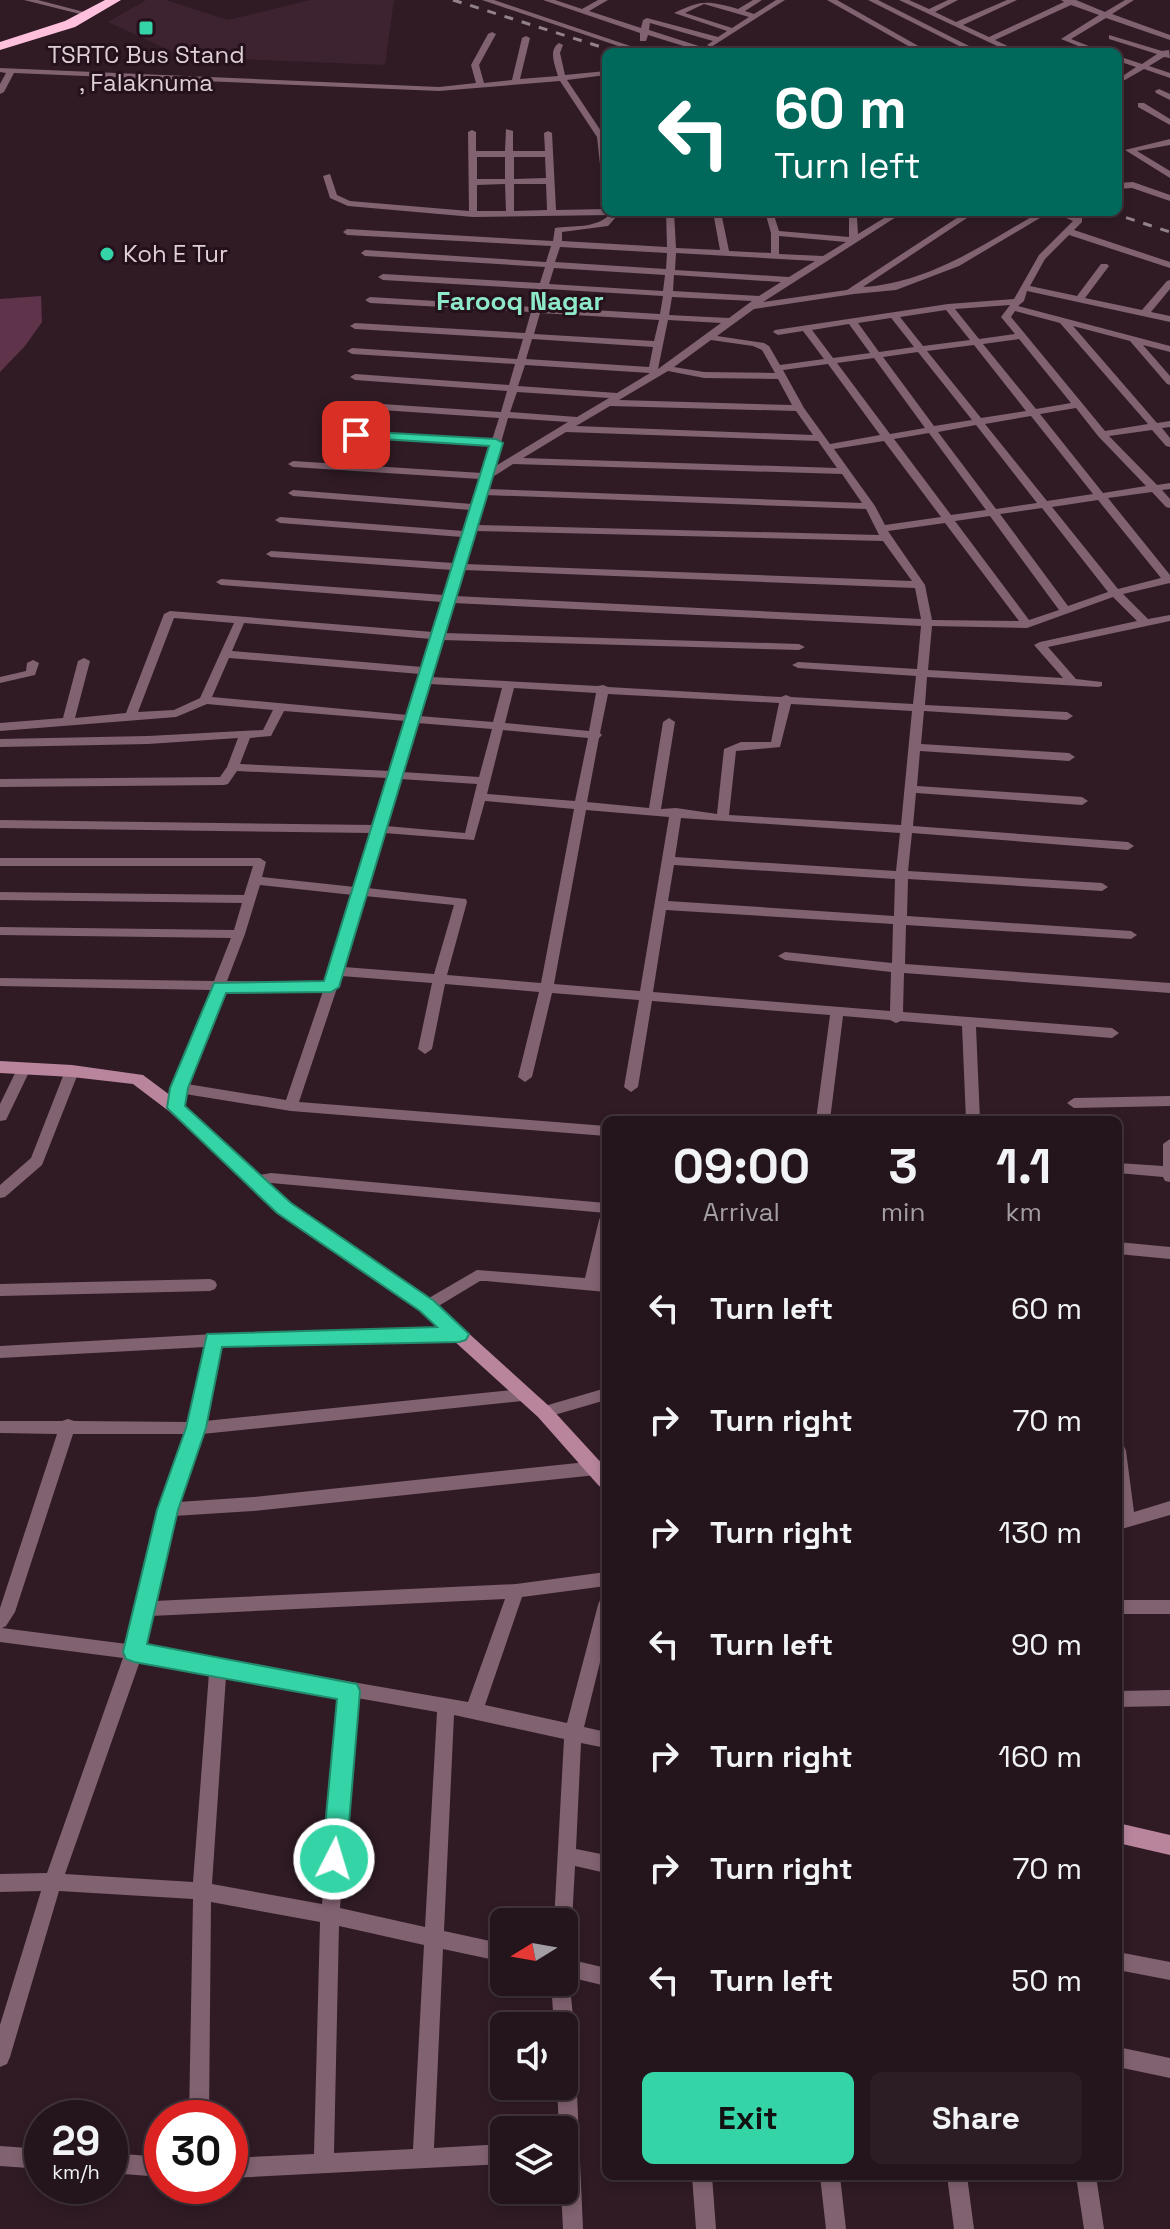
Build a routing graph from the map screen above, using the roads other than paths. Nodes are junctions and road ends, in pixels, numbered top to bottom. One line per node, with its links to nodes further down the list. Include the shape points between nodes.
1 (28, 0): 18 (street)
2 (102, 0): 18 (highway)
3 (115, 0): 28 (highway, via 83,19)
4 (604, 0): 19 (street)
5 (702, 0): 17 (street); 24 (street, via 678,13)
6 (758, 0): 20 (street)
7 (781, 0): 23 (street)
8 (831, 0): 41 (street)
9 (872, 0): 42 (street)
10 (903, 0): 21 (street)
11 (954, 0): 21 (street)
12 (1013, 0): 25 (street)
13 (1130, 0): 22 (street)
14 (491, 1): 37 (street)
15 (555, 1): 19 (street)
16 (1070, 1): 22 (street); 33 (street)
17 (726, 4): 20 (street); 24 (street)
18 (80, 12): 28 (highway)
19 (581, 12): 27 (street)
20 (738, 12): 23 (street)
21 (928, 12): 25 (street)
22 (1105, 14): 32 (street); 44 (street, via 1065,39)
23 (754, 16): 26 (street)
24 (707, 21): 26 (street)
25 (955, 25): 33 (street)
26 (734, 31): 34 (street)
27 (646, 33): 34 (street, via 649,20); 38 (street); 39 (street)
28 (32, 34): 35 (highway)
29 (492, 34): 55 (street, via 475,65)
30 (1112, 37): 45 (street)
31 (526, 38): 54 (street)
32 (1170, 38)
33 (990, 39): 43 (street)
34 (719, 40): 40 (street)
35 (0, 43)
36 (559, 45): 53 (street)
37 (631, 48)
38 (641, 48)
39 (693, 48)
40 (707, 48)
41 (918, 48)
42 (969, 48)
43 (1008, 48)
44 (1089, 48)
45 (1168, 53): 47 (street)
46 (1122, 59): 47 (street)
47 (1144, 66): 51 (street); 52 (street)
48 (0, 70): 49 (street)
49 (11, 71): 55 (street, via 439,89); 57 (street)
50 (602, 73): 53 (street)
51 (1170, 76)
52 (1122, 77)
53 (562, 78): 54 (street); 65 (street)
54 (516, 81): 55 (street)
55 (481, 86)
56 (1159, 91): 58 (street)
57 (0, 92)
58 (1170, 98)
59 (1141, 105): 60 (street)
60 (1170, 123)
61 (509, 131): 67 (street)
62 (472, 132): 66 (street)
63 (548, 133): 68 (street)
64 (1170, 142): 69 (street, via 1129,150)
65 (602, 146)
66 (472, 154): 67 (street); 73 (street)
67 (509, 154): 68 (street); 71 (street)
68 (549, 154): 72 (street)
69 (1170, 175)
70 (327, 176): 81 (street, via 333,196 348,203)
71 (509, 181): 72 (street); 73 (street); 79 (street)
72 (550, 181): 80 (street)
73 (472, 182): 81 (street)
74 (1122, 186): 75 (street)
75 (1154, 193): 76 (street); 77 (street)
76 (1170, 198)
77 (1140, 202)
78 (602, 212): 80 (street)
79 (510, 213): 80 (street); 81 (street)
80 (552, 213)
81 (473, 214)
82 (613, 216): 95 (street, via 605,224 558,230)
83 (670, 216): 96 (street)
84 (718, 216): 97 (street)
85 (770, 216): 93 (street)
86 (854, 216): 94 (street)
87 (893, 216): 94 (street)
88 (966, 216): 110 (street)
89 (1039, 216): 110 (street, via 956,264 893,288)
90 (1068, 216): 91 (street, via 1079,220)
91 (1067, 231): 102 (street); 109 (street)
92 (347, 232): 95 (street)
93 (775, 233): 94 (street); 99 (street)
94 (854, 240): 100 (street)
95 (557, 242): 96 (street); 101 (street)
96 (674, 249): 97 (street); 104 (street)
97 (725, 252): 99 (street)
98 (365, 253): 101 (street)
99 (775, 255): 100 (street)
100 (824, 259): 106 (street)
101 (550, 264): 104 (street); 108 (street)
102 (1170, 265)
103 (1104, 266): 113 (street)
104 (670, 272): 106 (street); 111 (street)
105 (383, 277): 108 (street)
106 (790, 280): 112 (street)
107 (1170, 283): 119 (street)
108 (544, 286): 111 (street); 118 (street)
109 (1023, 287): 113 (street); 115 (street)
110 (850, 292): 116 (street)
111 (669, 296): 112 (street); 121 (street)
112 (761, 299): 116 (street)
113 (1079, 299): 119 (street)
114 (370, 300): 118 (street)
115 (1016, 304): 117 (street); 125 (street); 130 (street, via 1006,317)
116 (751, 306): 123 (street)
117 (948, 307): 120 (street); 133 (street)
118 (536, 312): 121 (street); 129 (street)
119 (1145, 313): 122 (street)
120 (895, 317): 124 (street); 135 (street)
121 (664, 319): 123 (street); 134 (street)
122 (1170, 319)
123 (730, 321): 131 (street)
124 (852, 322): 127 (street); 138 (street)
125 (1064, 322): 132 (street); 156 (street)
126 (355, 326): 129 (street)
127 (805, 327): 128 (street); 139 (street)
128 (778, 332)
129 (529, 334): 134 (street); 140 (street)
130 (1021, 336): 133 (street); 149 (street)
131 (711, 337): 141 (street); 142 (street, via 764,345)
132 (1133, 339): 136 (street); 144 (street)
133 (976, 341): 135 (street); 151 (street)
134 (659, 344): 141 (street)
135 (921, 349): 138 (street); 154 (street)
136 (1170, 349)
137 (352, 351): 140 (street)
138 (876, 356): 139 (street); 158 (street)
139 (829, 362): 142 (street); 161 (street)
140 (520, 363): 141 (street); 145 (street)
141 (658, 371): 142 (street); 146 (street)
142 (778, 372): 150 (street)
143 (355, 377): 145 (street)
144 (1170, 382)
145 (512, 389): 146 (street); 152 (street)
146 (619, 396): 147 (street)
147 (607, 403): 150 (street); 153 (street)
148 (337, 404): 152 (street)
149 (1078, 405): 151 (street); 160 (street)
150 (799, 408): 162 (street)
151 (1034, 413): 154 (street); 174 (street)
152 (504, 416): 153 (street); 163 (street)
153 (579, 420): 157 (street)
154 (979, 422): 158 (street); 177 (street)
155 (1170, 424): 156 (street)
156 (1153, 427): 160 (street); 164 (street)
157 (564, 429): 162 (street); 166 (street)
158 (932, 430): 161 (street); 179 (street)
159 (328, 433): 163 (street)
160 (1102, 434): 171 (street)
161 (888, 437): 165 (street); 181 (street)
162 (819, 438): 165 (street)
163 (496, 443): 169 (street)
164 (1170, 444)
165 (828, 447): 168 (street)
166 (510, 461): 168 (street); 169 (street)
167 (293, 464): 169 (street)
168 (844, 471): 176 (street)
169 (486, 476): 172 (street)
170 (1170, 486): 171 (street)
171 (1156, 488): 174 (street); 175 (street)
172 (481, 492): 176 (street); 178 (street)
173 (293, 493): 178 (street)
174 (1101, 497): 177 (street); 186 (street)
175 (1170, 505)
176 (870, 506): 183 (street)
177 (1045, 506): 179 (street); 189 (street)
178 (477, 507): 182 (street)
179 (993, 514): 181 (street); 191 (street)
180 (280, 520): 182 (street)
181 (950, 521): 183 (street); 196 (street)
182 (469, 531): 183 (street); 185 (street)
183 (884, 533): 188 (street)
184 (271, 554): 185 (street)
185 (458, 567): 188 (street); 190 (street)
186 (1169, 580): 189 (street)
187 (221, 582): 190 (street)
188 (920, 585): 194 (street)
189 (1115, 593): 191 (street); 195 (street)
190 (449, 599): 194 (street); 197 (street)
191 (1065, 610): 196 (street)
192 (1170, 618): 195 (street)
193 (240, 621): 197 (street); 199 (street); 214 (street, via 170,614)
194 (927, 623): 196 (street); 203 (street)
195 (1146, 624): 206 (street, via 1040,645)
196 (1027, 625)
197 (437, 636): 198 (street); 204 (street)
198 (799, 647)
199 (227, 654): 204 (street); 211 (street)
200 (84, 661): 217 (street)
201 (33, 663): 205 (street, via 31,673)
202 (798, 665): 203 (street)
203 (920, 672): 206 (street); 212 (street)
204 (425, 676): 207 (street); 216 (street)
205 (0, 680)
206 (1071, 680): 208 (street)
207 (509, 684): 209 (street); 219 (street)
208 (1098, 684)
209 (603, 688): 210 (street); 222 (street)
210 (786, 698): 212 (street); 236 (street, via 776,744 730,749)
211 (205, 700): 213 (street); 214 (street, via 176,713)
212 (918, 707): 215 (street); 224 (street)
213 (280, 708): 216 (street); 221 (street, via 267,733)
214 (131, 716): 217 (street)
215 (1067, 716)
216 (413, 718): 219 (street); 227 (street)
217 (68, 721): 220 (street)
218 (669, 722): 234 (street)
219 (496, 726): 222 (street); 228 (street)
220 (0, 727)
221 (245, 735): 223 (street); 226 (street)
222 (596, 735): 233 (street)
223 (0, 743)
224 (914, 747): 225 (street); 230 (street)
225 (1069, 757)
226 (233, 767): 227 (street); 229 (street, via 224,781)
227 (395, 775): 228 (street); 238 (street)
228 (484, 781): 231 (street)
229 (0, 783)
230 (910, 789): 232 (street); 239 (street)
231 (481, 797): 233 (street); 238 (street, via 470,837)
232 (1082, 801)
233 (581, 804): 234 (street); 262 (street)
234 (655, 810): 235 (street)
235 (676, 812): 236 (street); 241 (street)
236 (723, 818): 239 (street)
237 (0, 824): 238 (street)
238 (379, 829): 246 (street)
239 (906, 829): 240 (street); 243 (street)
240 (1128, 846)
241 (670, 861): 243 (street); 249 (street)
242 (0, 862): 244 (street, via 260,862)
243 (902, 873): 245 (street); 250 (street)
244 (255, 880): 246 (street); 248 (street)
245 (1102, 887)
246 (359, 893): 256 (street); 257 (street, via 461,902)
247 (0, 896): 248 (street)
248 (249, 899): 252 (street)
249 (661, 905): 250 (street); 263 (street)
250 (900, 920): 253 (street); 255 (street)
251 (0, 931): 252 (street)
252 (239, 934): 259 (street)
253 (1131, 935)
254 (785, 956): 255 (street)
255 (900, 968): 261 (street); 265 (street)
256 (335, 971): 257 (street); 260 (street)
257 (439, 980): 262 (street); 268 (street)
258 (0, 982): 259 (street)
259 (220, 987): 260 (street); 274 (street)
260 (331, 987): 277 (street)
261 (1170, 988)
262 (546, 989): 263 (street); 272 (street)
263 (644, 997): 264 (street); 273 (street)
264 (837, 1014): 265 (street); 280 (street)
265 (896, 1018): 266 (street)
266 (969, 1022): 267 (street); 281 (street)
267 (1112, 1033)
268 (425, 1049)
269 (0, 1067): 270 (street)
270 (24, 1068): 271 (street); 279 (street)
271 (72, 1071): 278 (street, via 137,1079); 287 (street, via 37,1161)
272 (525, 1077)
273 (631, 1087)
274 (179, 1088): 277 (street); 278 (street)
275 (1170, 1101): 276 (street)
276 (1074, 1103)
277 (291, 1106): 282 (street)
278 (176, 1108): 286 (street)
279 (1, 1116)
280 (824, 1116)
281 (973, 1116)
282 (602, 1131)
283 (1170, 1144): 285 (street)
284 (1122, 1168): 285 (street)
285 (1170, 1174)
286 (254, 1181): 288 (street, via 271,1178); 295 (street, via 284,1208)
287 (0, 1193)
288 (602, 1208)
289 (1122, 1248): 290 (street)
290 (1170, 1253)
291 (602, 1257): 293 (street)
292 (210, 1285): 294 (street)
293 (599, 1285): 295 (street, via 477,1276)
294 (0, 1290)
295 (427, 1306): 296 (street)
296 (459, 1334): 297 (street); 299 (street)
297 (214, 1340): 298 (street); 304 (street)
298 (0, 1352)
299 (522, 1395): 301 (street); 304 (street)
300 (602, 1395): 301 (street)
301 (544, 1412): 305 (street)
302 (68, 1425): 303 (street); 304 (street); 314 (street)
303 (0, 1427)
304 (196, 1428): 307 (street)
305 (602, 1473): 307 (street)
306 (1170, 1508): 308 (street)
307 (167, 1510): 313 (street)
308 (1123, 1522)
309 (602, 1580): 310 (street)
310 (516, 1591): 313 (street); 323 (street)
311 (1122, 1607): 312 (street)
312 (1170, 1607)
313 (144, 1609): 317 (street)
314 (0, 1621)
315 (602, 1621): 324 (street)
316 (0, 1635): 317 (street)
317 (134, 1652): 318 (street); 330 (street)
318 (218, 1667): 319 (street); 332 (street)
319 (349, 1691): 322 (street); 334 (street)
320 (1170, 1698): 321 (street)
321 (1122, 1699)
322 (446, 1707): 323 (street); 335 (street)
323 (474, 1711): 324 (street)
324 (573, 1734): 325 (street); 328 (street)
325 (602, 1739)
326 (1122, 1834): 327 (street)
327 (1170, 1845)
328 (567, 1856): 329 (street); 333 (street)
329 (602, 1863)
330 (53, 1882): 331 (street); 332 (street); 341 (street)
331 (0, 1883)
332 (202, 1891): 334 (street); 344 (street)
333 (564, 1908)
334 (330, 1915): 335 (street); 349 (street)
335 (433, 1937): 336 (street); 348 (street)
336 (490, 1950)
337 (1122, 1962): 339 (street)
338 (578, 1970): 340 (street)
339 (1170, 1971)
340 (602, 1976)
341 (0, 2057)
342 (1122, 2058): 343 (street)
343 (1170, 2068)
344 (199, 2100)
345 (490, 2155): 348 (street)
346 (0, 2156): 347 (street)
347 (24, 2158)
348 (423, 2158): 349 (street)
349 (324, 2163): 350 (street)
350 (248, 2167)
351 (702, 2180): 357 (street)
352 (830, 2180): 358 (street)
353 (958, 2180): 359 (street)
354 (1087, 2180): 360 (street)
355 (571, 2204): 356 (street)
356 (573, 2229)
357 (706, 2229)
358 (836, 2229)
359 (964, 2229)
360 (1094, 2229)

